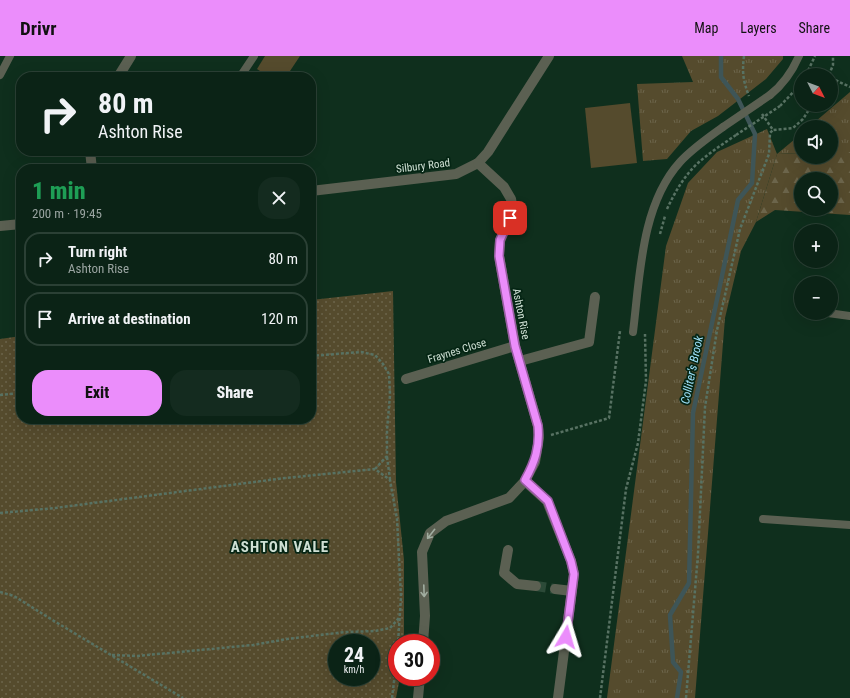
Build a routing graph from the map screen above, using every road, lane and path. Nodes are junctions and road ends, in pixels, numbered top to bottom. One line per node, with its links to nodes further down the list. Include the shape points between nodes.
1 (10, 56): 12 (lane)
2 (131, 56): 10 (street)
3 (254, 56): 11 (lane)
4 (549, 56): 17 (street, Silbury Road, via 488,152)
5 (799, 56): 25 (lane, bridge, via 788,78 780,87 691,151 669,176 653,210 645,242)
6 (815, 56): 8 (path)
7 (833, 56): 9 (path)
8 (809, 68)
9 (832, 68)
10 (121, 72)
11 (243, 72)
12 (0, 75)
13 (838, 81): 14 (path)
14 (850, 87)
15 (794, 92): 21 (path, bridge, via 780,106 703,159 688,173 676,190 666,212)
16 (773, 130): 56 (path, via 770,133 769,154 740,229 717,330 705,407 698,554)
17 (478, 163): 18 (street, Silbury Road, via 456,174); 26 (street, Ashton Rise, via 504,187 511,199 513,210 500,240 499,256)
18 (316, 190)
19 (16, 224): 20 (street)
20 (0, 226)
21 (658, 241)
22 (595, 297): 28 (street, via 589,342)
23 (838, 314): 24 (lane)
24 (850, 316)
25 (633, 332): 32 (path, via 620,330 609,418); 55 (path, via 645,333 646,381 638,443 626,489)
26 (515, 346): 28 (street, Ashton Rise); 29 (street, Fraynes Close)
27 (316, 356): 33 (path, via 361,352 375,355 384,364 389,374 390,395)
28 (520, 361): 32 (street, Ashton Rise)
29 (406, 379)
30 (16, 393): 31 (path)
31 (0, 395)
32 (539, 438): 36 (street, Ashton Rise, via 534,462)
33 (387, 456): 34 (path); 35 (path)
34 (375, 469): 35 (path); 37 (path)
35 (390, 480): 45 (path, via 397,519 401,597)
36 (525, 480): 43 (street, via 548,501 574,574); 47 (street, Ashton Rise, one-way to 47, via 509,498 446,521 430,533 422,552)
37 (0, 513)
38 (763, 519): 39 (lane)
39 (850, 526)
40 (508, 550): 41 (street, via 504,573 518,584)
41 (536, 586)
42 (555, 589): 43 (street)
43 (572, 591): 54 (street)
44 (0, 592): 48 (path, via 14,596)
45 (399, 618): 46 (path); 48 (path, via 390,628 375,631 137,656)
46 (398, 634)
47 (424, 634)
48 (112, 655): 51 (path)
49 (393, 686): 52 (path)
50 (419, 686): 53 (street)
51 (183, 698)
52 (392, 698)
53 (418, 698)
54 (558, 698)
55 (600, 698)
56 (686, 698)

